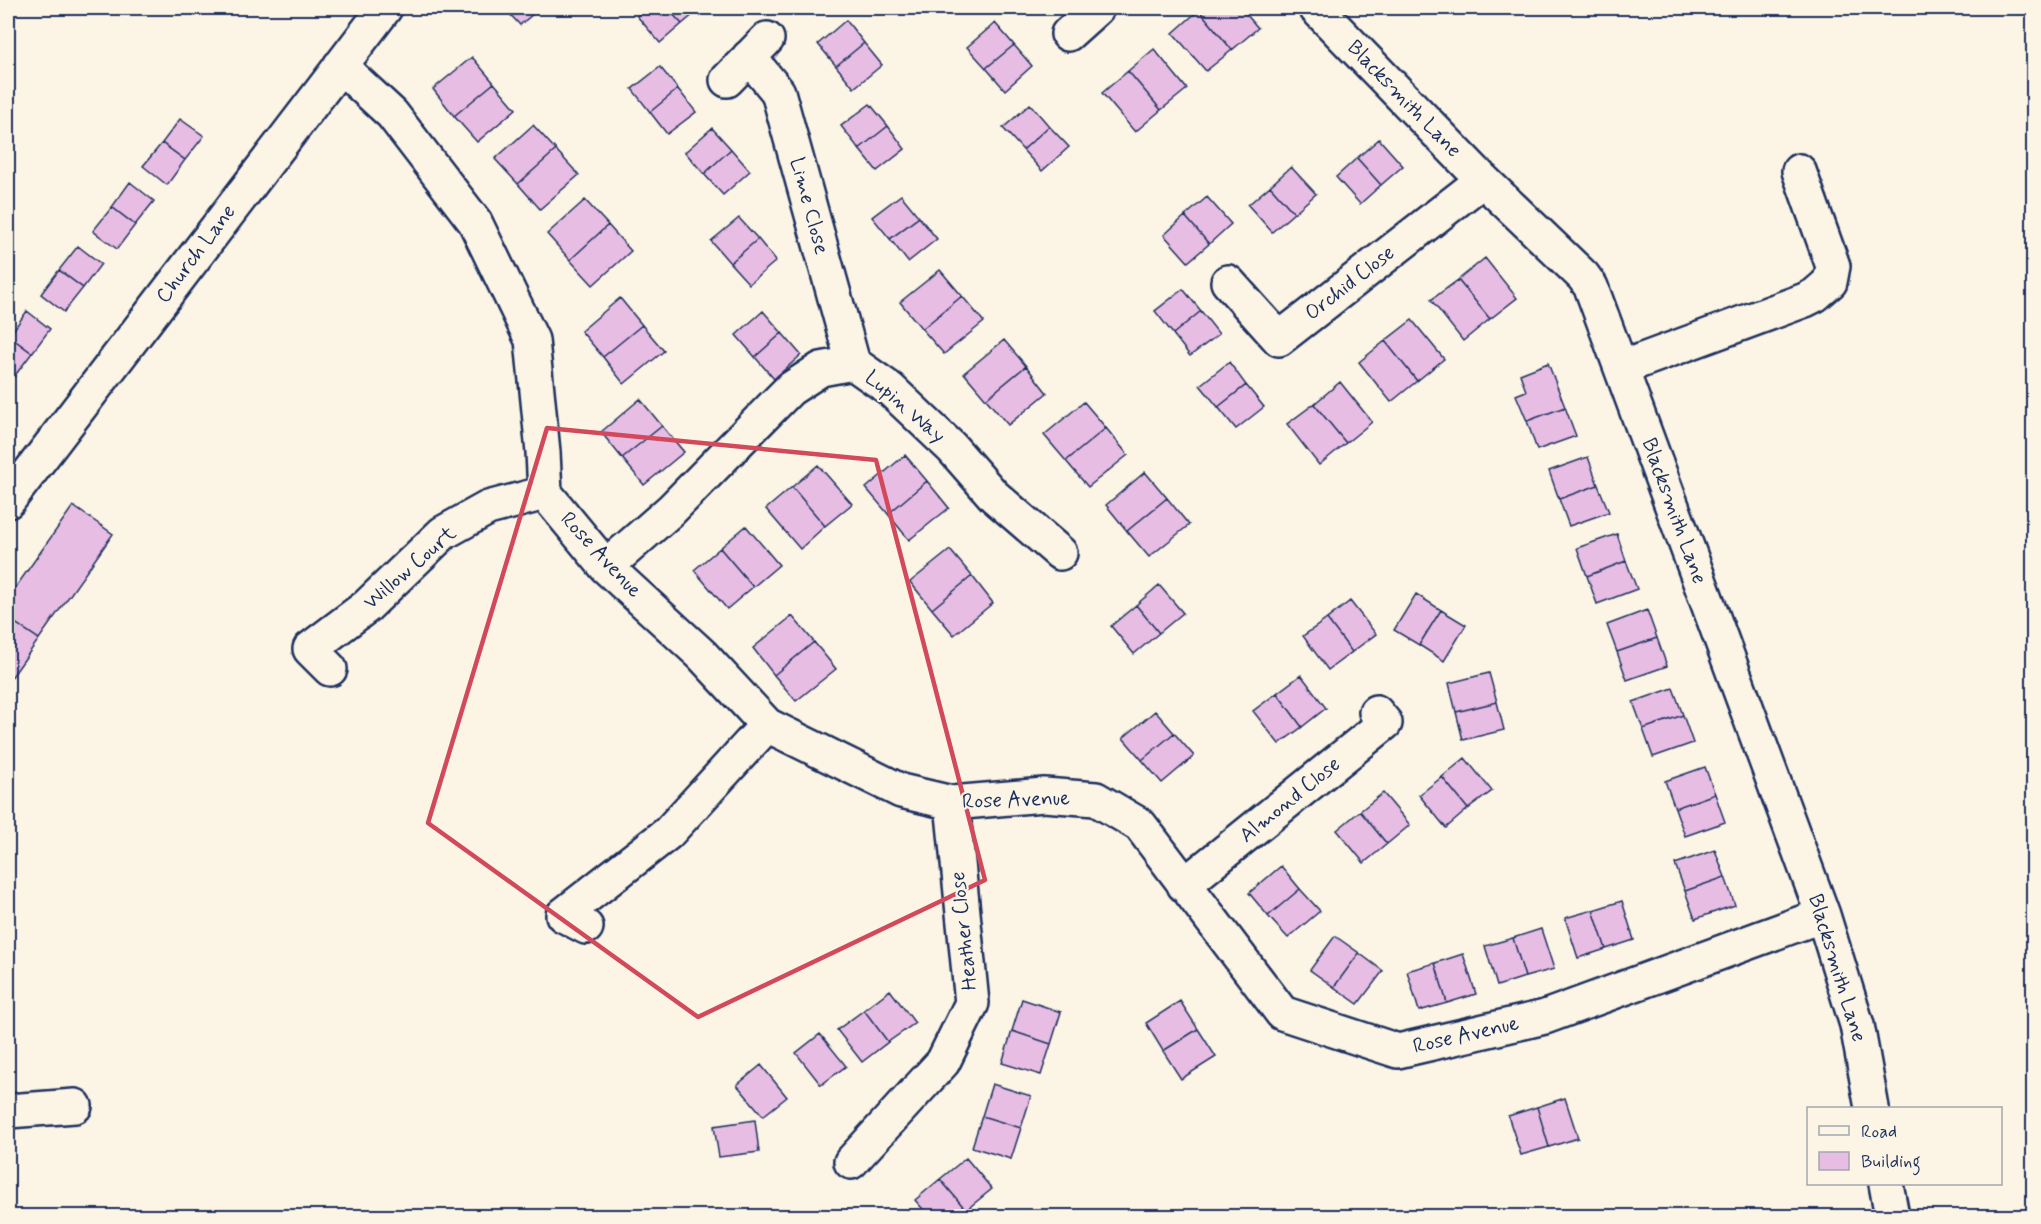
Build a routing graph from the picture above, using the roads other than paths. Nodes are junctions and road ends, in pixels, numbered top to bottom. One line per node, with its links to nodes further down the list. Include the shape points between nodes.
1 (385, 8): 6 (street, Church Lane)
2 (1097, 8): 4 (street)
3 (1316, 8): 8 (street, Blacksmith Lane)
4 (1068, 34)
5 (748, 59): 10 (street, Lime Close, via 778,92)
6 (340, 66): 12 (street, Rose Avenue, via 392,114 475,222 532,340); 13 (street, Church Lane)
7 (1799, 171): 11 (street, via 1833,266 1830,282 1805,300)
8 (1483, 180): 9 (street, Orchid Close, via 1279,339); 11 (street, Blacksmith Lane, via 1591,287)
9 (1228, 282)
10 (853, 363): 14 (street, Lupin Way, via 890,389 952,448 994,496); 15 (street, Lupin Way, via 821,369 790,389 671,510)
11 (1621, 368): 22 (street, Blacksmith Lane)
12 (545, 493): 15 (street, Rose Avenue); 16 (street, Willow Court, via 488,508 443,533 367,606)
13 (8, 501)
14 (1060, 553)
15 (606, 567): 18 (street, Rose Avenue, via 702,655)
16 (312, 651)
17 (1386, 722): 20 (street, Almond Close)
18 (767, 726): 19 (street, Rose Avenue, via 901,790); 21 (street, via 668,833)
19 (952, 803): 20 (street, Rose Avenue, via 1044,795 1096,799 1140,825); 26 (street, Heather Close, via 972,1003 943,1062)
20 (1184, 885): 22 (street, Rose Avenue, via 1282,1013 1398,1051 1545,1017)
21 (564, 914)
22 (1823, 915): 24 (street, Blacksmith Lane, via 1857,1025)
23 (75, 1106): 25 (street)
24 (1872, 1107)
25 (8, 1111)
26 (851, 1162)
27 (1886, 1185): 28 (street)
28 (1892, 1216)

